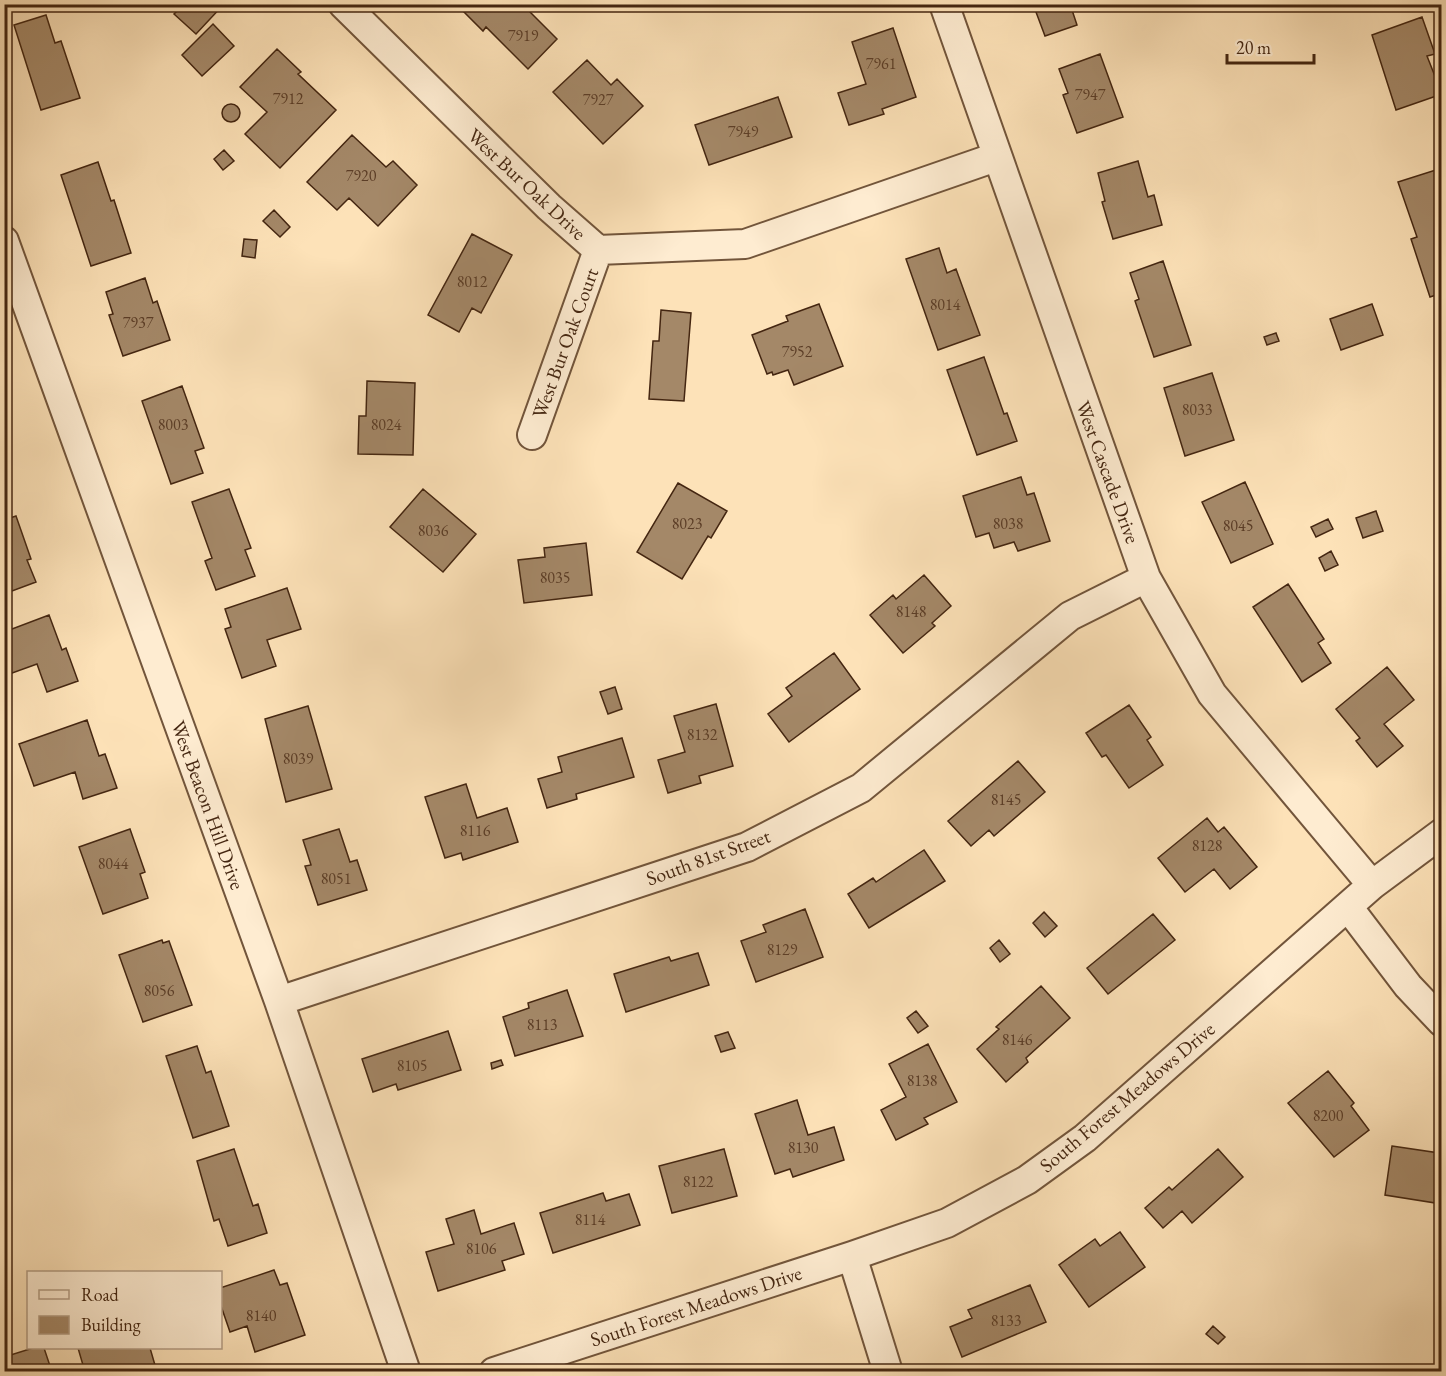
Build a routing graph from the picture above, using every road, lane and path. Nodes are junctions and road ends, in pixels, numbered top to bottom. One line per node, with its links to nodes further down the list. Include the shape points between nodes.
1 (343, 4): 5 (street, West Bur Oak Drive, via 549,207)
2 (944, 4): 3 (street, West Cascade Drive)
3 (996, 157): 5 (street, West Bur Oak Drive, via 744,244); 7 (street, West Cascade Drive)
4 (4, 241): 11 (street, West Beacon Hill Drive)
5 (598, 250): 6 (street, West Bur Oak Court)
6 (532, 435)
7 (1146, 578): 9 (street, West Cascade Drive, via 1212,694); 11 (street, South 81st Street, via 1070,616 861,788 747,848)
8 (1442, 833): 9 (street, South Forest Meadows Drive)
9 (1372, 885): 10 (street, South Forest Meadows Drive)
10 (1348, 907): 12 (street, via 1408,986); 13 (street, South Forest Meadows Drive, via 1085,1138 1027,1180 947,1223)
11 (279, 1001): 14 (street, West Beacon Hill Drive)
12 (1442, 1022)
13 (852, 1256): 15 (street, South Forest Meadows Drive); 16 (street)
14 (406, 1371)
15 (494, 1371)
16 (888, 1371)

